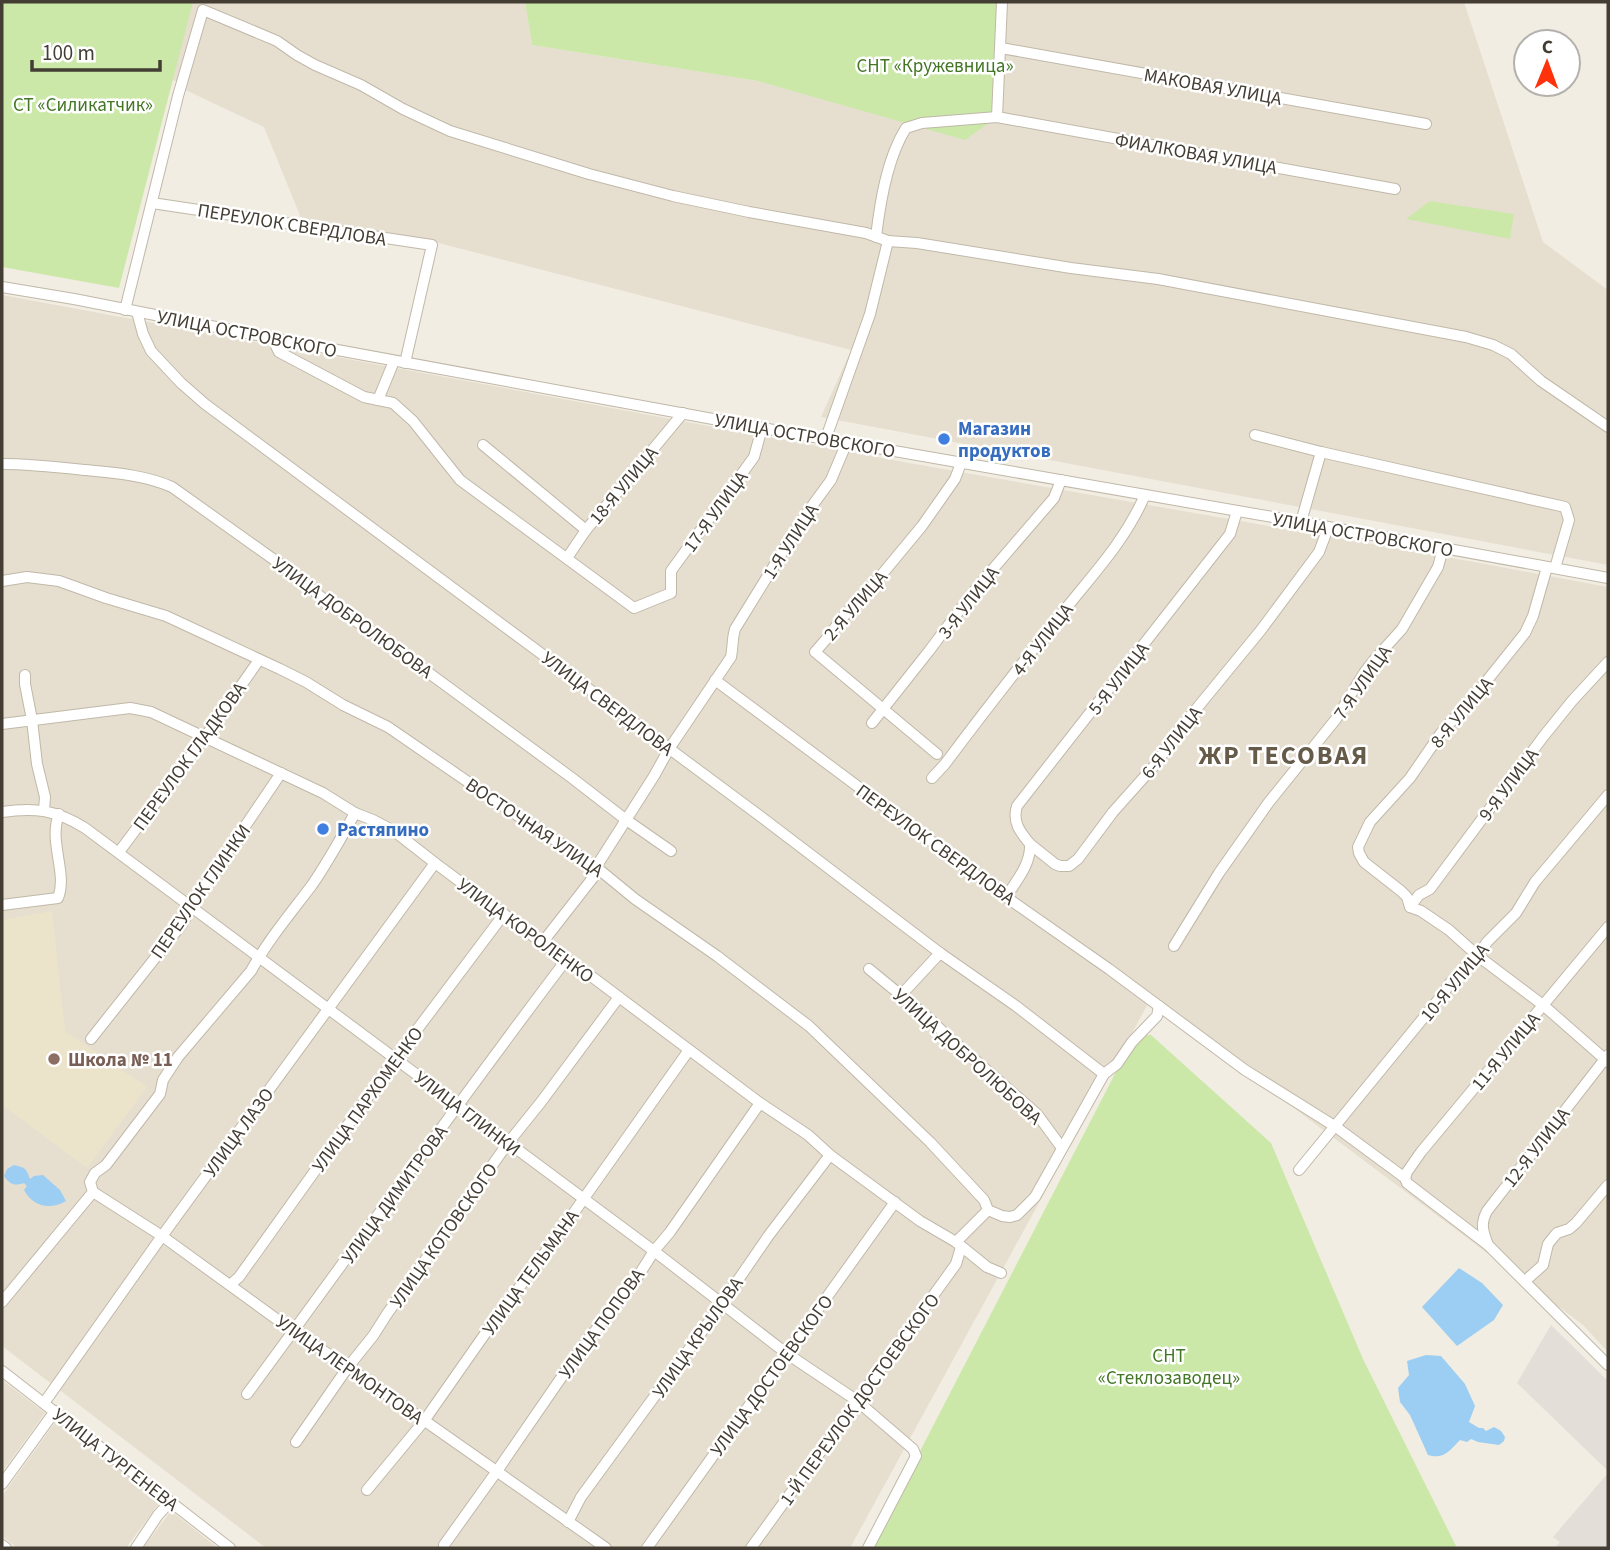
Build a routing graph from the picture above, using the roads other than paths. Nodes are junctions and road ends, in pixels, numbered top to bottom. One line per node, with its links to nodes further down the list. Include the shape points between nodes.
1 (1002, 2): 2 (street)
2 (1000, 48): 3 (street); 4 (street, МАКОВАЯ УЛИЦА)
3 (997, 117): 5 (street, ФИАЛКОВАЯ УЛИЦА); 7 (street, ФИАЛКОВАЯ УЛИЦА, via 906,128 895,145)
4 (1426, 124)
5 (1395, 189)
6 (152, 203): 7 (street, via 203,10 277,41 315,65 450,131 673,196); 10 (street); 13 (street, ПЕРЕУЛОК СВЕРДЛОВА, via 432,245)
7 (876, 237): 8 (street)
8 (888, 241): 16 (street, via 1158,279 1466,337 1511,354 1541,381); 19 (street, via 870,314)
9 (2, 287): 10 (street, УЛИЦА ОСТРОВСКОГО)
10 (125, 310): 11 (street, УЛИЦА ОСТРОВСКОГО)
11 (136, 312): 12 (street, УЛИЦА ОСТРОВСКОГО); 45 (street, УЛИЦА СВЕРДЛОВА, via 151,351 205,404)
12 (272, 338): 13 (street, УЛИЦА ОСТРОВСКОГО); 14 (street, via 279,352)
13 (399, 362): 14 (street); 15 (street, УЛИЦА ОСТРОВСКОГО)
14 (378, 400): 32 (street, via 393,403 413,421 460,480)
15 (683, 413): 17 (street, УЛИЦА ОСТРОВСКОГО); 30 (street, 18-Я УЛИЦА)
16 (1608, 427)
17 (762, 428): 19 (street, УЛИЦА ОСТРОВСКОГО); 32 (street, 17-Я УЛИЦА, via 754,457 671,572 671,593 634,608)
18 (1255, 435): 22 (street)
19 (826, 438): 20 (street, УЛИЦА ОСТРОВСКОГО)
20 (847, 442): 23 (street, УЛИЦА ОСТРОВСКОГО); 39 (street, 1-Я УЛИЦА, via 831,480 740,621 731,657)
21 (483, 445): 30 (street)
22 (1321, 452): 28 (street); 33 (street, 8-Я УЛИЦА, via 1564,507 1569,520)
23 (961, 463): 25 (street, УЛИЦА ОСТРОВСКОГО); 40 (street, 2-Я УЛИЦА, via 955,479 916,533 815,652)
24 (2, 464): 54 (street, УЛИЦА ДОБРОЛЮБОВА, via 127,474 172,487)
25 (1060, 480): 26 (street, УЛИЦА ОСТРОВСКОГО); 40 (street, 3-Я УЛИЦА, via 1054,498 974,591)
26 (1145, 495): 27 (street, УЛИЦА ОСТРОВСКОГО); 48 (street, 4-Я УЛИЦА, via 1107,559)
27 (1237, 511): 28 (street, УЛИЦА ОСТРОВСКОГО); 55 (street, 5-Я УЛИЦА, via 1230,534 1017,806 1016,825)
28 (1301, 522): 29 (street, УЛИЦА ОСТРОВСКОГО)
29 (1328, 528): 31 (street, УЛИЦА ОСТРОВСКОГО); 55 (street, 6-Я УЛИЦА, via 1319,552 1261,630 1077,859 1060,866)
30 (586, 530): 32 (street, 18-Я УЛИЦА)
31 (1443, 548): 33 (street, УЛИЦА ОСТРОВСКОГО); 67 (street, 7-Я УЛИЦА, via 1438,567 1402,628 1269,802)
32 (567, 558)
33 (1551, 568): 34 (street, УЛИЦА ОСТРОВСКОГО); 62 (street, 8-Я УЛИЦА, via 1525,633 1370,822 1359,847 1364,863 1401,891)
34 (1608, 578)
35 (2, 581): 36 (street, ВОСТОЧНАЯ УЛИЦА, via 27,577 59,581 176,620)
36 (259, 660): 44 (street, ПЕРЕУЛОК ГЛАДКОВА); 59 (street, ВОСТОЧНАЯ УЛИЦА, via 388,727)
37 (1608, 662): 62 (street, 9-Я УЛИЦА, via 1543,737 1430,889)
38 (25, 675): 41 (street)
39 (715, 680): 45 (street, 1-Я УЛИЦА); 60 (street, ПЕРЕУЛОК СВЕРДЛОВА)
40 (883, 709): 43 (street, 3-Я УЛИЦА); 46 (street, 2-Я УЛИЦА)
41 (32, 720): 42 (street, УЛИЦА КОРОЛЕНКО); 44 (street, УЛИЦА КОРОЛЕНКО, via 130,708 151,712); 50 (street)
42 (2, 723)
43 (872, 723)
44 (205, 737): 47 (street, УЛИЦА КОРОЛЕНКО); 57 (street, ПЕРЕУЛОК ГЛАДКОВА)
45 (668, 749): 54 (street, 1-Я УЛИЦА); 68 (street, УЛИЦА СВЕРДЛОВА)
46 (937, 754)
47 (281, 773): 52 (street, УЛИЦА КОРОЛЕНКО); 63 (street, ПЕРЕУЛОК ГЛИНКИ)
48 (932, 778)
49 (1608, 795): 69 (street, 10-Я УЛИЦА)
50 (44, 810): 51 (street, УЛИЦА ГЛИНКИ); 53 (street, УЛИЦА ГЛИНКИ)
51 (2, 812)
52 (355, 813): 58 (street, УЛИЦА КОРОЛЕНКО, via 394,831); 70 (street, via 312,885)
53 (59, 814): 57 (street, УЛИЦА ГЛИНКИ); 61 (street, via 54,827 61,885 58,898)
54 (625, 819): 56 (street, УЛИЦА ДОБРОЛЮБОВА); 59 (street, 1-Я УЛИЦА)
55 (1030, 844): 60 (street, via 1026,866)
56 (671, 851)
57 (119, 852): 63 (street, УЛИЦА ГЛИНКИ)
58 (435, 863): 64 (street, УЛИЦА КОРОЛЕНКО); 77 (street, УЛИЦА ЛАЗО)
59 (597, 868): 66 (street, 1-Я УЛИЦА); 95 (street, ВОСТОЧНАЯ УЛИЦА, via 809,1026 930,1142)
60 (1006, 897): 76 (street, ПЕРЕУЛОК СВЕРДЛОВА)
61 (2, 905)
62 (1410, 907): 69 (street, via 1449,930)
63 (192, 909): 70 (street, УЛИЦА ГЛИНКИ); 78 (street, ПЕРЕУЛОК ГЛИНКИ)
64 (504, 914): 66 (street, УЛИЦА КОРОЛЕНКО); 81 (street, УЛИЦА ПАРХОМЕНКО)
65 (1608, 927): 75 (street, 11-Я УЛИЦА)
66 (542, 943): 71 (street, УЛИЦА КОРОЛЕНКО)
67 (1174, 946)
68 (940, 953): 73 (street); 82 (street, УЛИЦА СВЕРДЛОВА)
69 (1478, 956): 75 (street); 85 (street, 10-Я УЛИЦА, via 1450,983)
70 (258, 957): 77 (street, УЛИЦА ГЛИНКИ); 92 (street, via 178,1057 160,1094 95,1173 90,1182)
71 (564, 959): 74 (street, УЛИЦА КОРОЛЕНКО); 84 (street, УЛИЦА ДИМИТРОВА)
72 (869, 970): 73 (street, УЛИЦА ДОБРОЛЮБОВА)
73 (902, 995): 87 (street, УЛИЦА ДОБРОЛЮБОВА, via 1037,1114)
74 (618, 997): 79 (street, УЛИЦА КОРОЛЕНКО); 86 (street, УЛИЦА КОТОВСКОГО)
75 (1543, 1005): 80 (street); 90 (street, 11-Я УЛИЦА, via 1421,1152)
76 (1160, 1006): 82 (street, via 1157,1016); 85 (street, ПЕРЕУЛОК СВЕРДЛОВА, via 1245,1070)
77 (328, 1008): 81 (street, УЛИЦА ГЛИНКИ); 96 (street, УЛИЦА ЛАЗО)
78 (91, 1039)
79 (689, 1051): 83 (street, УЛИЦА КОРОЛЕНКО); 93 (street, УЛИЦА ТЕЛЬМАНА)
80 (1607, 1058): 98 (street, 12-Я УЛИЦА, via 1487,1211 1482,1232)
81 (395, 1059): 84 (street, УЛИЦА ГЛИНКИ); 102 (street, УЛИЦА ПАРХОМЕНКО)
82 (1104, 1074): 87 (street)
83 (760, 1103): 88 (street, УЛИЦА КОРОЛЕНКО); 99 (street, УЛИЦА ПОПОВА)
84 (457, 1105): 86 (street, УЛИЦА ГЛИНКИ); 105 (street, УЛИЦА ДИМИТРОВА)
85 (1336, 1127): 89 (street, 10-Я УЛИЦА); 90 (street, ПЕРЕУЛОК СВЕРДЛОВА)
86 (508, 1143): 93 (street, УЛИЦА ГЛИНКИ); 108 (street, УЛИЦА КОТОВСКОГО)
87 (1062, 1149): 95 (street, via 1035,1197 1017,1215 1002,1216)
88 (830, 1155): 94 (street, УЛИЦА КОРОЛЕНКО); 104 (street, УЛИЦА КРЫЛОВА)
89 (1300, 1170)
90 (1405, 1178): 98 (street, ПЕРЕУЛОК СВЕРДЛОВА)
91 (1608, 1185): 101 (street, via 1576,1223 1552,1239 1543,1265)
92 (93, 1192): 96 (street, УЛИЦА ЛЕРМОНТОВА); 103 (street)
93 (582, 1199): 99 (street, УЛИЦА ГЛИНКИ); 114 (street, УЛИЦА ТЕЛЬМАНА)
94 (895, 1202): 97 (street, УЛИЦА КОРОЛЕНКО); 106 (street, УЛИЦА ДОСТОЕВСКОГО)
95 (988, 1210): 97 (street, 1-Й ПЕРЕУЛОК ДОСТОЕВСКОГО)
96 (162, 1236): 102 (street, УЛИЦА ЛЕРМОНТОВА); 112 (street, УЛИЦА ЛАЗО)
97 (958, 1245): 100 (street, УЛИЦА КОРОЛЕНКО); 111 (street, 1-Й ПЕРЕУЛОК ДОСТОЕВСКОГО, via 956,1264)
98 (1488, 1245): 101 (street, ПЕРЕУЛОК СВЕРДЛОВА)
99 (654, 1251): 104 (street, УЛИЦА ГЛИНКИ); 116 (street, УЛИЦА ПОПОВА)
100 (1001, 1273)
101 (1525, 1281): 107 (street, ПЕРЕУЛОК СВЕРДЛОВА)
102 (230, 1285): 105 (street, УЛИЦА ЛЕРМОНТОВА)
103 (2, 1302)
104 (721, 1303): 106 (street, УЛИЦА ГЛИНКИ); 120 (street, УЛИЦА КРЫЛОВА, via 581,1497)
105 (293, 1331): 108 (street, УЛИЦА ЛЕРМОНТОВА); 110 (street, УЛИЦА ДИМИТРОВА)
106 (786, 1353): 111 (street, УЛИЦА ГЛИНКИ); 127 (street, УЛИЦА ДОСТОЕВСКОГО)
107 (1608, 1365)
108 (348, 1367): 114 (street, УЛИЦА ЛЕРМОНТОВА); 115 (street, УЛИЦА КОТОВСКОГО)
109 (2, 1371): 112 (street, УЛИЦА ТУРГЕНЕВА)
110 (247, 1394)
111 (856, 1401): 128 (street, 1-Й ПЕРЕУЛОК ДОСТОЕВСКОГО); 129 (street, УЛИЦА ГЛИНКИ, via 904,1440 916,1456)
112 (44, 1403): 113 (street, УЛИЦА ТУРГЕНЕВА)
113 (55, 1411): 117 (street); 119 (street, УЛИЦА ТУРГЕНЕВА)
114 (424, 1421): 116 (street, УЛИЦА ЛЕРМОНТОВА); 118 (street, УЛИЦА ТЕЛЬМАНА)
115 (296, 1442)
116 (497, 1471): 120 (street, УЛИЦА ЛЕРМОНТОВА); 122 (street, УЛИЦА ПОПОВА)
117 (2, 1484)
118 (367, 1490)
119 (170, 1502): 124 (street); 125 (street, УЛИЦА ТУРГЕНЕВА)
120 (568, 1522): 126 (street, УЛИЦА ЛЕРМОНТОВА)
121 (2, 1545): 123 (street)
122 (444, 1545)
123 (6, 1548)
124 (136, 1548)
125 (230, 1548)
126 (606, 1548)
127 (647, 1548)
128 (751, 1548)
129 (868, 1548)

